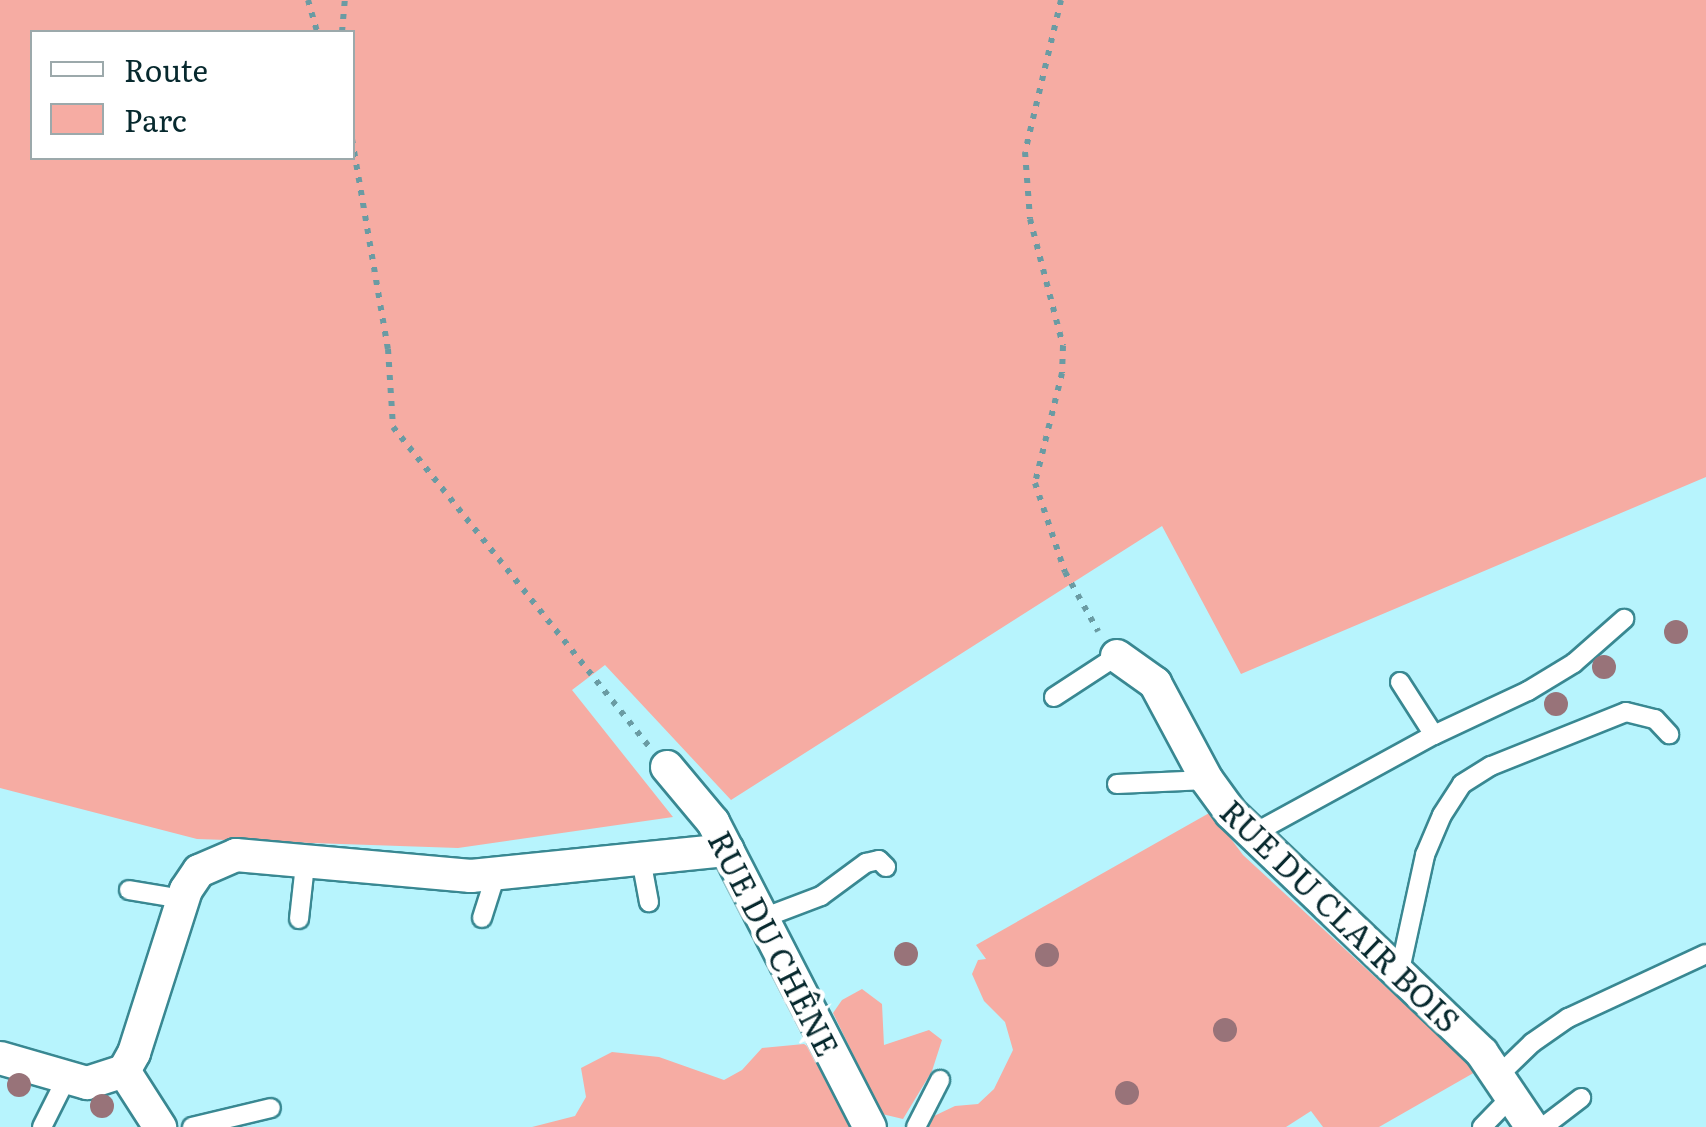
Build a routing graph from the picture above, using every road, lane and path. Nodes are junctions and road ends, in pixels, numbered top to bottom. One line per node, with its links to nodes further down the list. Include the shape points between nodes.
1 (308, 0): 4 (path)
2 (345, 0): 5 (path)
3 (1062, 0): 8 (path, via 1025,152 1030,218 1063,346 1036,482 1066,572)
4 (316, 30)
5 (342, 30)
6 (355, 156): 13 (path, via 388,349 393,427)
7 (1624, 619): 12 (lane, via 1558,672)
8 (1118, 656): 10 (lane); 14 (street, RUE DU CLAIR BOIS, via 1155,683)
9 (1400, 682): 12 (lane)
10 (1054, 697)
11 (1670, 734): 29 (lane, via 1655,719 1626,712 1462,784 1426,855)
12 (1434, 736): 16 (lane)
13 (667, 767): 17 (street, RUE DU CHÊNE)
14 (1207, 780): 15 (lane); 16 (street, RUE DU CLAIR BOIS)
15 (1117, 784)
16 (1251, 835): 29 (street, RUE DU CLAIR BOIS)
17 (728, 850): 18 (street); 26 (street, RUE DU CHÊNE)
18 (641, 859): 21 (street); 24 (lane)
19 (305, 865): 21 (street); 23 (street, via 236,856 200,871); 27 (lane)
20 (886, 867): 26 (lane, via 879,860 866,863 821,896)
21 (496, 874): 25 (lane)
22 (129, 890): 23 (lane)
23 (183, 899): 31 (street)
24 (649, 902)
25 (482, 918)
26 (763, 918): 40 (street, RUE DU CHÊNE)
27 (299, 919)
28 (1706, 954): 34 (lane, via 1568,1018)
29 (1400, 970): 34 (street, RUE DU CLAIR BOIS)
30 (0, 1058): 32 (street)
31 (124, 1071): 32 (street, via 87,1083); 38 (street)
32 (66, 1079): 37 (lane)
33 (940, 1080): 41 (lane)
34 (1506, 1084): 42 (lane); 43 (street, RUE DU CLAIR BOIS)
35 (1581, 1098): 44 (lane)
36 (271, 1108): 39 (lane)
37 (42, 1127)
38 (160, 1127)
39 (192, 1127)
40 (870, 1127)
41 (916, 1127)
42 (1482, 1127)
43 (1532, 1127)
44 (1543, 1127)

